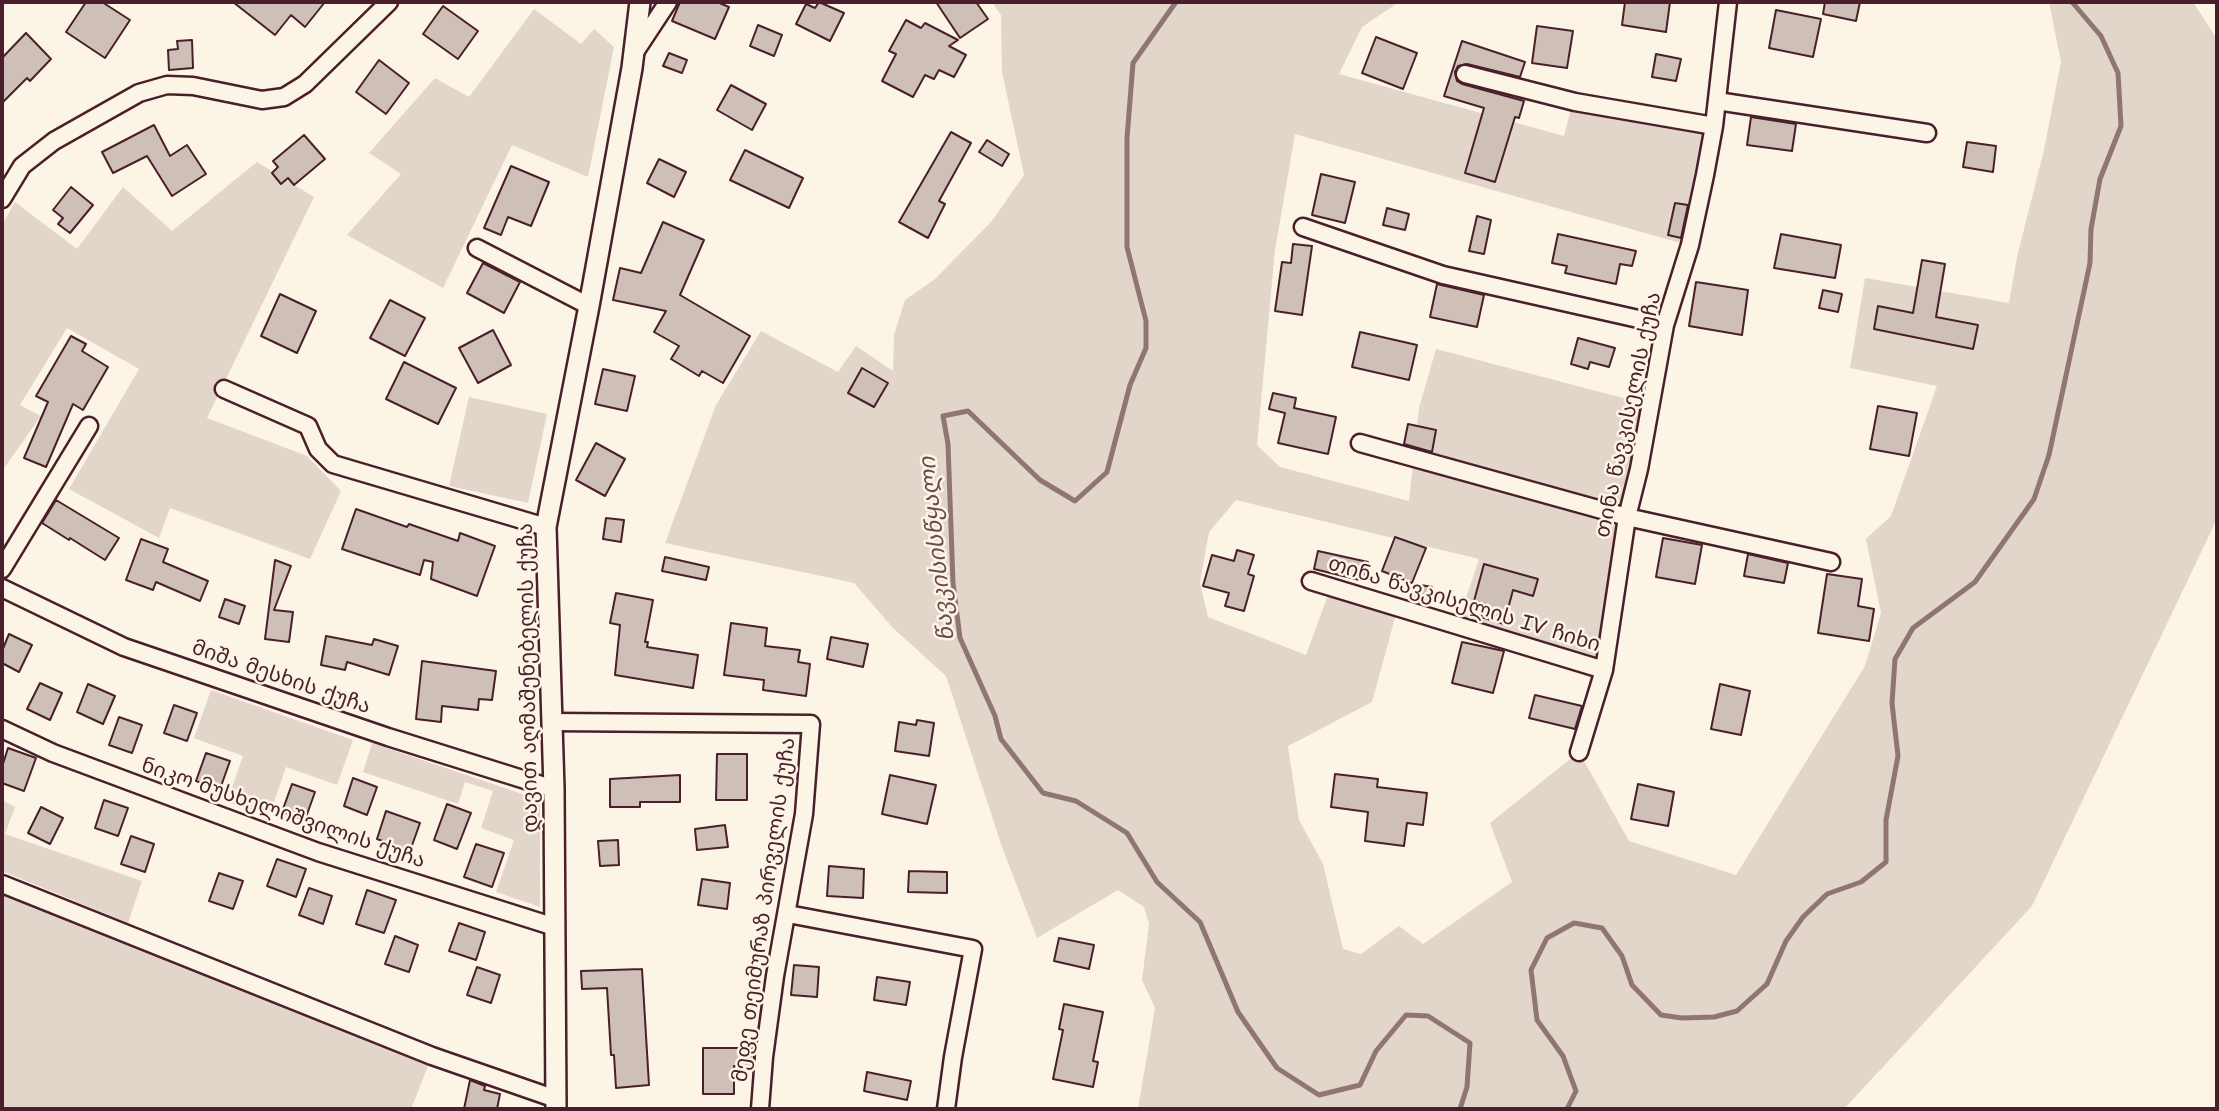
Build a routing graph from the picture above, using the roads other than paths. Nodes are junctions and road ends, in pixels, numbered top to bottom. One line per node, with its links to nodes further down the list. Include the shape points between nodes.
1 (389, 2): 10 (street, via 305,84 284,97 262,100 167,85 139,93 54,141 22,166)
2 (640, 2): 5 (street, დავით აღმაშენებელის ქუჩა)
3 (668, 2): 5 (street)
4 (1728, 2): 7 (street, თინა წავკისელის ქუჩა)
5 (635, 52): 13 (street, დავით აღმაშენებელის ქუჩა)
6 (1465, 74): 8 (street, via 1575,102)
7 (1717, 101): 8 (street, თინა წავკისელის ქუჩა); 9 (street)
8 (1714, 126): 14 (street, თინა წავკისელის ქუჩა, via 1690,245)
9 (1927, 133)
10 (2, 199)
11 (1303, 227): 14 (street, via 1443,275)
12 (477, 248): 13 (street)
13 (589, 306): 19 (street, დავით აღმაშენებელის ქუჩა)
14 (1665, 325): 18 (street, თინა წავკისელის ქუჩა)
15 (224, 388): 19 (street, via 309,426 318,449 333,464)
16 (89, 426): 21 (street)
17 (1360, 443): 18 (street)
18 (1627, 517): 20 (street); 24 (street, თინა წავკისელის ქუჩა)
19 (546, 527): 25 (street, დავით აღმაშენებელის ქუჩა)
20 (1831, 562)
21 (2, 569)
22 (1311, 581): 24 (street, თინა წავკისელის IV ჩიხი)
23 (2, 588): 28 (street, მიშა მესხის ქუჩა, via 124,647)
24 (1604, 670): 27 (street, თინა წავკისელის ქუჩა)
25 (552, 722): 28 (street, დავით აღმაშენებელის ქუჩა); 30 (street, მეფე თეიმურაზ პირველის ქუჩა, via 811,724 804,814)
26 (2, 729): 31 (street, ნიკო მუსხელიშვილის ქუჩა, via 53,753 318,852)
27 (1579, 752)
28 (554, 789): 31 (street, დავით აღმაშენებელის ქუჩა)
29 (2, 884): 32 (street)
30 (788, 914): 33 (street, მეფე თეიმურაზ პირველის ქუჩა, via 775,976); 34 (street, via 973,949)
31 (555, 927): 32 (street, დავით აღმაშენებელის ქუჩა)
32 (556, 1104)
33 (760, 1109)
34 (946, 1109)

